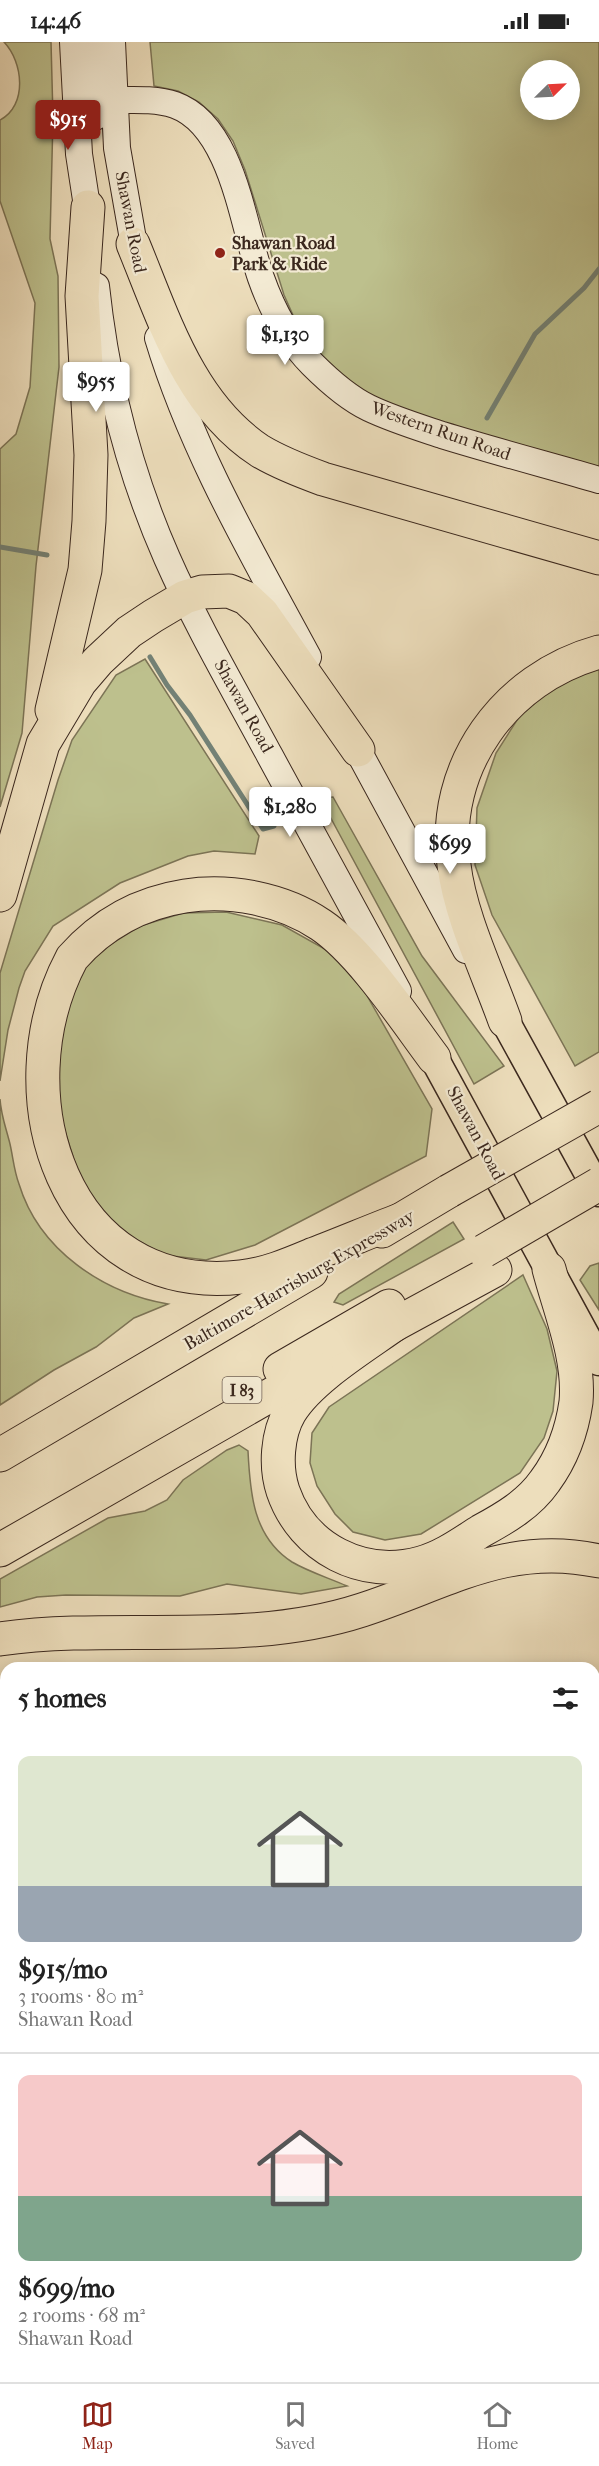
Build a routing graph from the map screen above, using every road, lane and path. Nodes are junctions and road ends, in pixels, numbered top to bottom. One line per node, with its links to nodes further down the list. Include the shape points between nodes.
1 (73, 42): 5 (main road, Shawan Road, via 79,154)
2 (91, 42): 4 (main road, Shawan Road)
3 (112, 42): 4 (main road, Shawan Road)
4 (107, 101): 5 (main road, Shawan Road, via 90,143); 6 (main road, Shawan Road); 7 (main road, Western Run Road, via 175,105 195,116 211,132 233,184 261,279 275,311 310,363 337,387 368,408 411,425)
5 (88, 207): 9 (main road, Shawan Road, via 108,373 151,519); 11 (highway, via 82,296 91,455 85,570)
6 (133, 244): 8 (highway, via 188,372 211,406 261,451 323,479); 12 (main road, Shawan Road, via 159,342 211,475)
7 (599, 480)
8 (599, 558)
9 (185, 597): 11 (highway, via 129,632 98,661 80,682); 12 (highway, via 217,590 246,598 262,613); 15 (main road, Shawan Road)
10 (599, 652): 14 (highway, via 557,668 511,700 476,745 456,794 453,865 460,897)
11 (43, 744): 13 (highway)
12 (358, 750): 14 (main road, Shawan Road)
13 (0, 895)
14 (505, 1021): 18 (main road, Shawan Road)
15 (435, 1058): 20 (highway, via 366,969 321,925 275,904 224,894 198,894 147,905 101,930 61,970 45,995 26,1042 21,1096 29,1142 38,1165 50,1189 82,1226 126,1258 188,1277 242,1277 267,1272); 22 (main road, Shawan Road)
16 (599, 1106): 20 (highway, Baltimore-Harrisburg Expressway, bridge)
17 (599, 1184): 21 (highway, I 83, bridge)
18 (599, 1192)
19 (599, 1210): 21 (highway)
20 (400, 1220): 25 (highway, Baltimore-Harrisburg Expressway)
21 (490, 1260): 23 (highway); 26 (highway, I 83)
22 (549, 1269): 23 (highway, via 575,1375 572,1422 557,1462 544,1483 514,1512 440,1556 382,1568 340,1557 300,1525 289,1508 278,1459 289,1414 302,1395); 24 (main road, Shawan Road)
23 (398, 1322): 27 (highway)
24 (599, 1361)
25 (0, 1455)
26 (0, 1529)
27 (0, 1550)
28 (599, 1561): 29 (highway, via 549,1555 515,1558 361,1611 283,1628)
29 (0, 1639)

